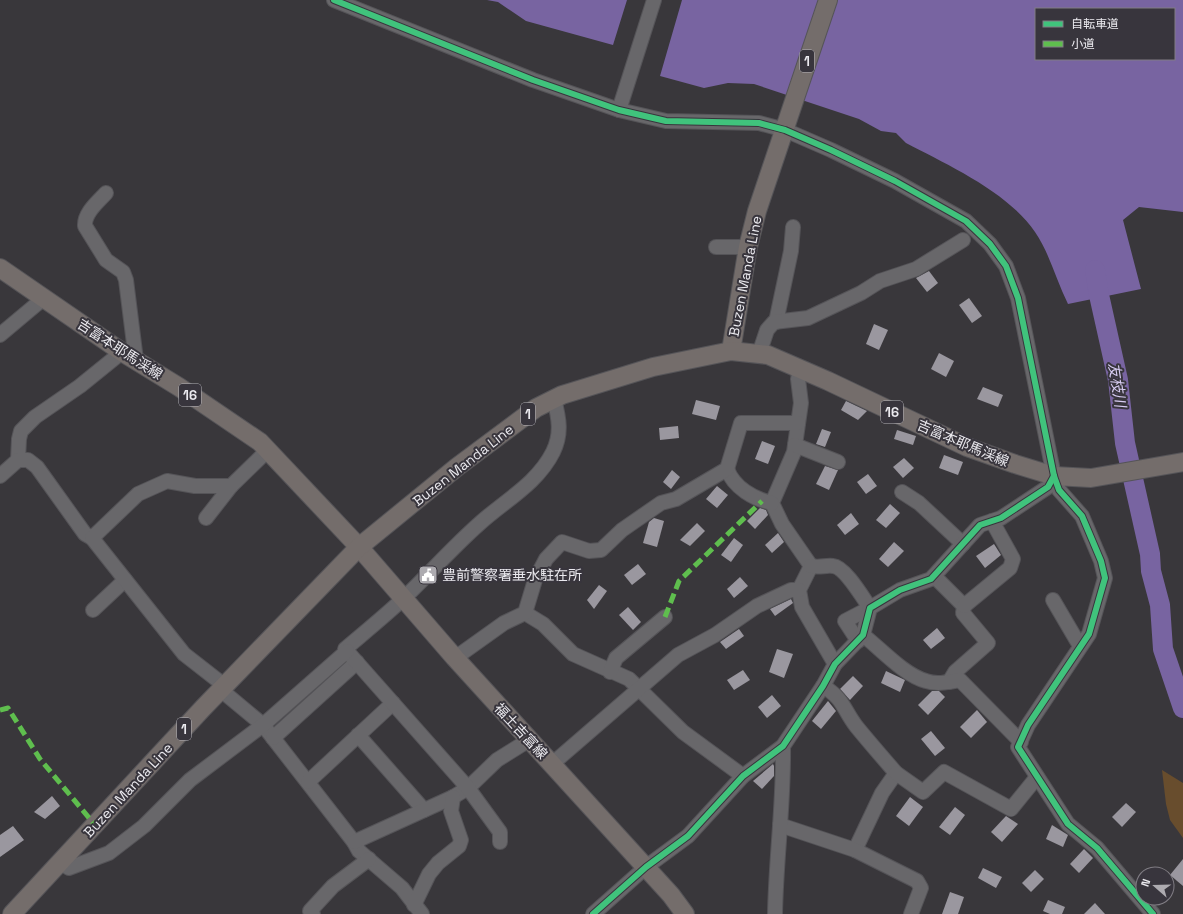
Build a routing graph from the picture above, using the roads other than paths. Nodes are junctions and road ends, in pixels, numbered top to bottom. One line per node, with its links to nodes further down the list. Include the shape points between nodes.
1 (334, 0): 4 (street, via 533,80)
2 (654, 0): 4 (street)
3 (828, 0): 5 (main road, Buzen Manda Line / 1)
4 (621, 104): 5 (street, via 666,121 759,122)
5 (786, 126): 10 (main road, Buzen Manda Line / 1, via 757,211); 28 (street, via 895,181 966,221 990,244 1006,266 1018,298)
6 (106, 193): 17 (street, via 84,220 85,226 106,260 123,272 126,280)
7 (793, 227): 13 (street, via 791,251)
8 (963, 240): 13 (street, via 916,269 880,281 808,318)
9 (716, 247): 10 (street)
10 (748, 247): 15 (main road, Buzen Manda Line / 1)
11 (0, 268): 12 (main road, 吉富本耶馬渓線 / 16)
12 (44, 298): 14 (street); 17 (main road, 吉富本耶馬渓線 / 16)
13 (776, 322): 16 (street, via 767,330)
14 (0, 335)
15 (731, 350): 16 (main road, 吉富本耶馬渓線 / 16); 19 (main road, Buzen Manda Line / 1, via 653,367)
16 (759, 354): 18 (main road, 吉富本耶馬渓線 / 16, via 768,355)
17 (129, 356): 22 (main road, 吉富本耶馬渓線 / 16, via 179,387); 23 (street, via 35,417 21,431)
18 (800, 369): 20 (street, via 798,379 801,403); 28 (main road, 吉富本耶馬渓線 / 16, via 967,447)
19 (554, 399): 36 (main road, Buzen Manda Line / 1, via 536,408 456,467); 41 (street, via 560,420 559,435 544,467 478,524)
20 (798, 423): 21 (street); 26 (street, via 741,422)
21 (795, 445): 24 (street); 31 (street)
22 (268, 450): 29 (street); 36 (main road, 吉富本耶馬渓線 / 16)
23 (18, 460): 27 (street); 34 (street, via 28,460 38,467 85,534)
24 (838, 462)
25 (1183, 462): 28 (main road, 吉富本耶馬渓線 / 16, via 1091,478)
26 (727, 469): 31 (street, via 732,480 758,500); 46 (street, via 676,499 661,503 622,530 601,550 589,551 562,542 546,559 535,580)
27 (0, 476)
28 (1054, 476): 33 (street, via 1048,487 1001,518); 49 (street, via 1059,490 1082,516 1101,560 1105,578 1089,634)
29 (231, 486): 32 (street); 34 (street, via 195,486 167,481 138,494)
30 (902, 492): 35 (street, via 919,503)
31 (772, 503): 37 (street, via 782,524)
32 (206, 518)
33 (992, 521): 35 (street, via 980,525); 43 (street, via 1013,559 1010,568)
34 (92, 538): 39 (street)
35 (963, 544): 38 (street)
36 (359, 547): 41 (main road, 福土吉富線); 57 (main road, Buzen Manda Line / 1)
37 (811, 566): 40 (street); 44 (street, via 834,566 843,570)
38 (934, 576): 43 (street); 44 (street, via 900,590)
39 (125, 580): 45 (street); 57 (street, via 184,654)
40 (800, 590): 53 (street, via 802,607); 58 (street, via 791,590 757,606 715,635 678,655)
41 (404, 598): 50 (street, via 345,649); 51 (main road, 福土吉富線)
42 (1054, 600): 49 (street)
43 (964, 606): 55 (street, via 963,613 988,643 955,672)
44 (870, 608): 48 (street); 48 (street, via 845,621)
45 (93, 610)
46 (525, 613): 51 (street, via 504,624); 54 (street, via 543,624 573,654)
47 (665, 617): 54 (street, via 616,658)
48 (861, 638): 53 (street); 55 (street, via 925,681)
49 (1080, 646): 64 (street, via 1028,725)
50 (347, 651): 52 (street); 60 (street)
51 (455, 658): 63 (main road, 福土吉富線)
52 (357, 662): 59 (street); 62 (street)
53 (835, 664): 56 (street)
54 (610, 672): 58 (street, via 629,679)
55 (949, 682): 64 (street, via 960,680)
56 (823, 686): 65 (street); 67 (street, via 843,703 855,725)
57 (223, 688): 60 (street); 79 (main road, Buzen Manda Line / 1)
58 (638, 689): 66 (street); 68 (street, via 683,732)
59 (393, 703): 61 (street); 71 (street)
60 (263, 725): 62 (street); 79 (street, via 190,780 144,826 109,853 69,868)
61 (358, 736): 70 (street); 73 (street)
62 (273, 738): 70 (street)
63 (529, 740): 66 (main road, 福土吉富線); 71 (street, via 497,760)
64 (1021, 742): 69 (street, via 1018,746)
65 (783, 746): 68 (street); 74 (street, via 784,784)
66 (552, 764): 80 (main road, 福土吉富線)
67 (896, 773): 69 (street, via 923,792 944,772 1011,809); 77 (street, via 882,793)
68 (743, 776): 80 (street, via 688,836)
69 (1036, 777): 88 (street, via 1068,824 1097,848)
70 (308, 782): 75 (street)
71 (468, 788): 72 (street); 76 (street, via 500,832)
72 (453, 797): 73 (street); 81 (street, via 451,811 461,840 459,846 429,874)
73 (424, 810): 75 (street)
74 (780, 826): 77 (street); 86 (street)
75 (354, 842): 78 (street, via 359,851)
76 (500, 842)
77 (855, 850): 87 (street, via 917,881 921,888)
78 (369, 859): 81 (street, via 402,888); 83 (street, via 333,886 310,911)
79 (61, 863): 82 (main road, Buzen Manda Line / 1)
80 (646, 867): 84 (street); 85 (main road, 福土吉富線)
81 (418, 910)
82 (12, 914)
83 (313, 914)
84 (593, 914)
85 (685, 914)
86 (775, 914)
87 (911, 914)
88 (1153, 914)

